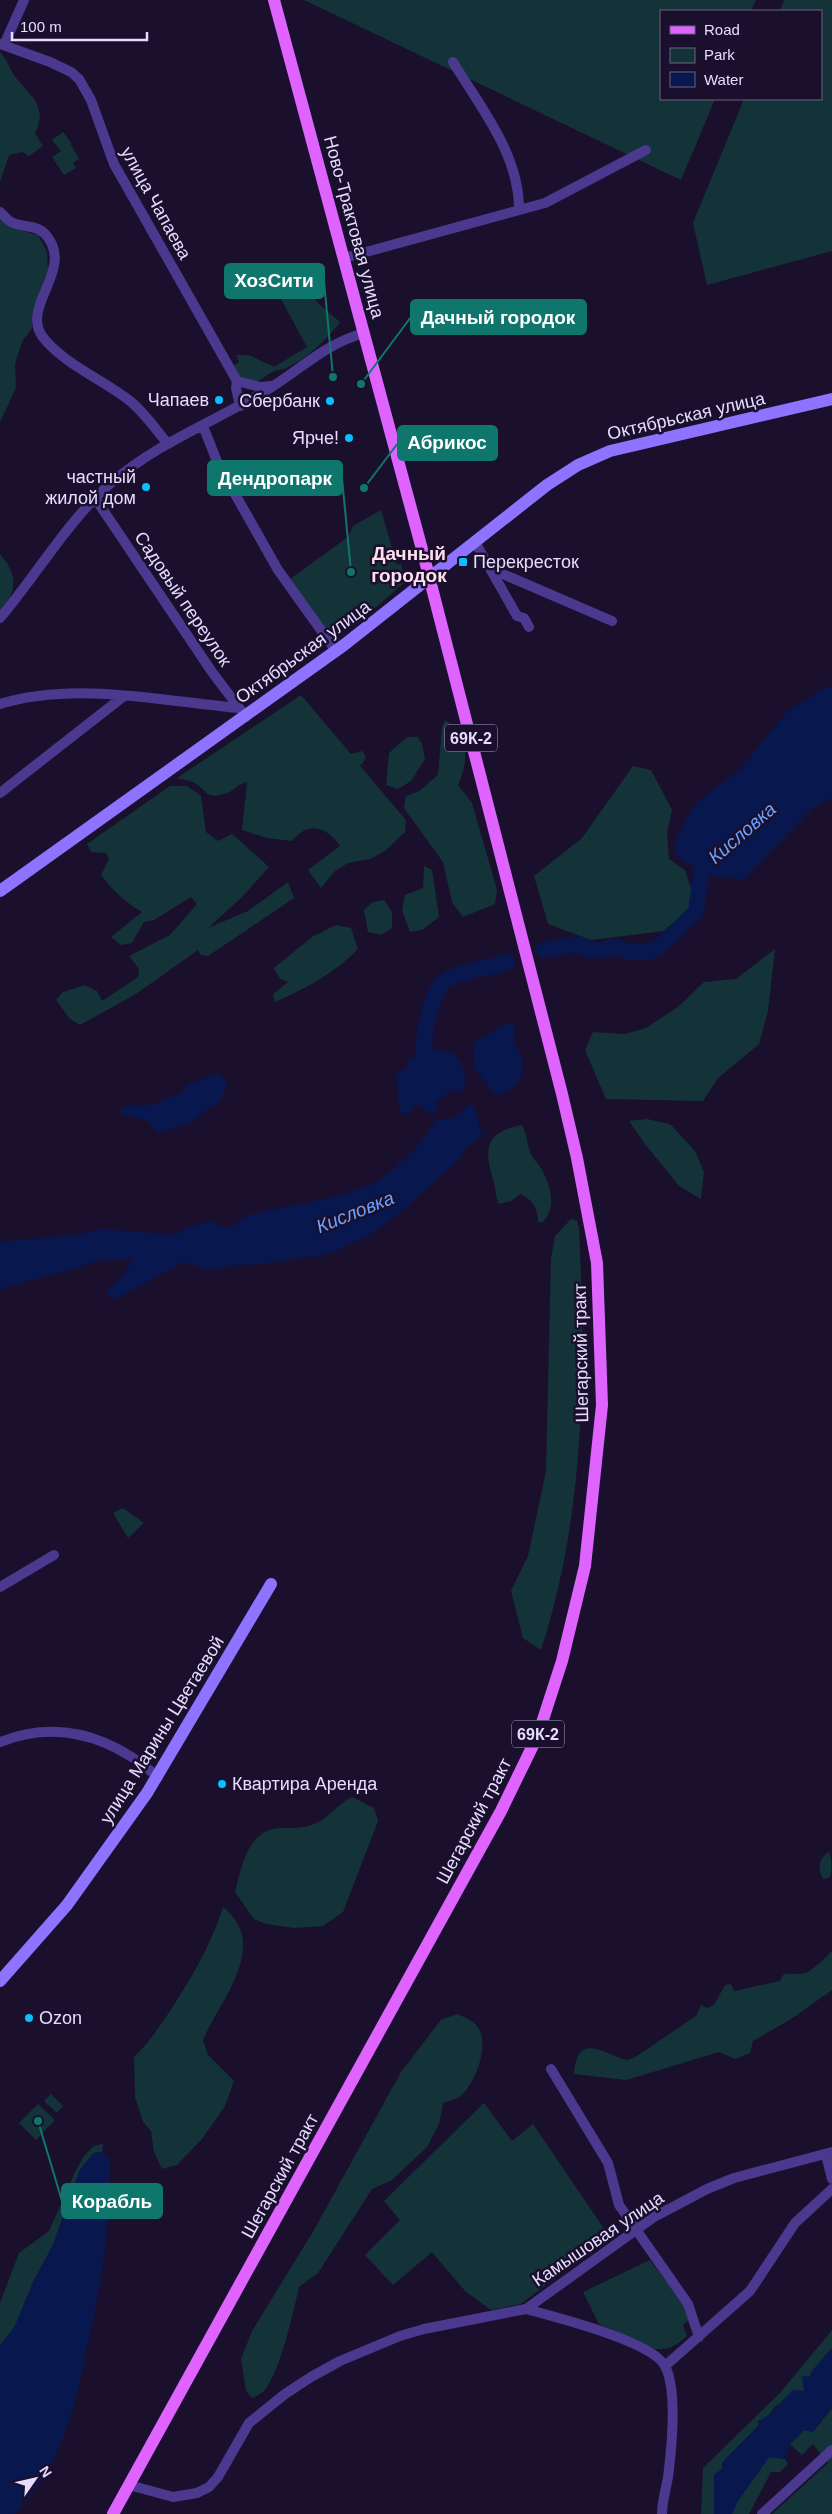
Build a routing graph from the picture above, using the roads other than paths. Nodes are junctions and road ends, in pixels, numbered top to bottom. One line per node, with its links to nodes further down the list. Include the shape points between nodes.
1 (24, 0): 3 (street)
2 (274, 0): 8 (main road, Ново-Трактовая улица / 69К-2)
3 (2, 44): 10 (street, улица Чапаева, via 50,62 79,79 91,100 114,164)
4 (453, 62): 6 (street, via 509,156 519,191)
5 (646, 150): 6 (street, via 545,203)
6 (519, 209): 8 (street)
7 (0, 212): 15 (street, via 11,222 39,228 50,240 53,274 39,306 41,334 56,349 130,401)
8 (344, 258): 9 (main road, Ново-Трактовая улица / 69К-2)
9 (364, 333): 11 (street, via 336,342); 19 (main road, Ново-Трактовая улица / 69К-2)
10 (237, 381): 11 (street, via 260,388); 13 (street)
11 (274, 385): 13 (street)
12 (831, 401): 17 (street, Октябрьская улица, via 610,450 547,485)
13 (240, 406): 14 (street)
14 (202, 426): 15 (street); 23 (street, via 218,464 278,570)
15 (168, 444): 16 (street, via 129,469)
16 (96, 498): 20 (street); 26 (street, Садовый переулок)
17 (475, 542): 18 (street); 19 (street, Октябрьская улица)
18 (491, 569): 21 (street); 22 (street, via 517,616 524,618)
19 (430, 579): 23 (street, Октябрьская улица); 44 (main road, Шегарский тракт / 69К-2, via 575,1149 597,1263 602,1405 585,1566 562,1660 538,1735 501,1811)
20 (0, 618)
21 (612, 621)
22 (529, 627)
23 (336, 652): 26 (street, Октябрьская улица)
24 (124, 696): 25 (street, via 49,694); 26 (street); 27 (street)
25 (0, 704)
26 (242, 712): 28 (street, Октябрьская улица)
27 (0, 793)
28 (0, 891)
29 (54, 1555): 31 (street)
30 (271, 1584): 33 (street, улица Марины Цветаевой)
31 (0, 1587)
32 (0, 1742): 33 (street, via 46,1732 82,1735 116,1747)
33 (158, 1777): 34 (street, улица Марины Цветаевой, via 67,1904)
34 (0, 1981)
35 (551, 2069): 39 (street, via 608,2163 619,2205)
36 (829, 2153): 37 (street); 39 (street, Камышовая улица, via 734,2178 706,2189)
37 (832, 2179)
38 (832, 2189): 41 (street, via 795,2223 750,2290)
39 (635, 2230): 40 (street, Камышовая улица); 41 (street, via 688,2304)
40 (526, 2309): 42 (street, via 645,2349); 44 (street, via 400,2336 311,2377 249,2423 218,2477 197,2493 173,2497)
41 (699, 2337): 42 (street)
42 (665, 2366): 46 (street, via 671,2382 671,2421 669,2470)
43 (832, 2450): 47 (street)
44 (129, 2485): 45 (main road, Шегарский тракт / 69К-2)
45 (113, 2514)
46 (662, 2514)
47 (762, 2514)

